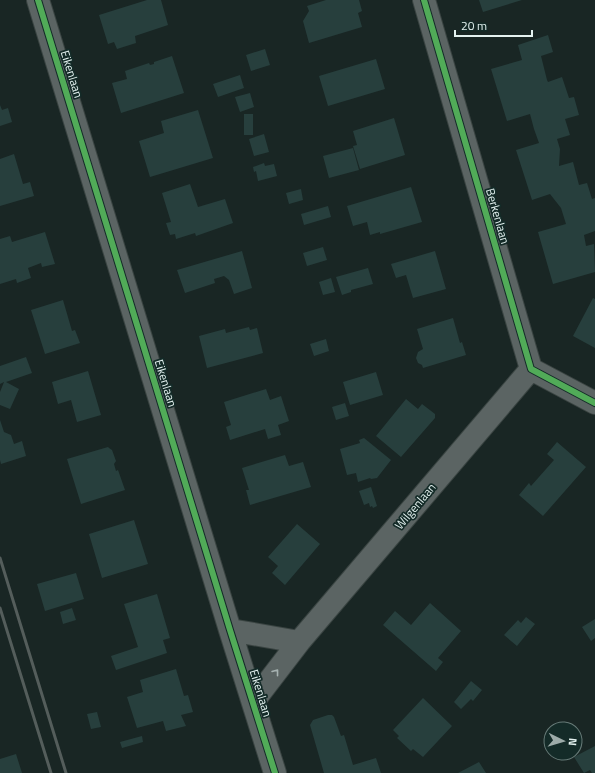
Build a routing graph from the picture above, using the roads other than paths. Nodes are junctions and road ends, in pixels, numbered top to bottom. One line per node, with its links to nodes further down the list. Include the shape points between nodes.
1 (38, 0): 5 (street, Eikenlaan)
2 (424, 0): 3 (street, Berkenlaan)
3 (531, 369): 4 (street); 6 (street, Wilgenlaan)
4 (595, 403)
5 (230, 630): 6 (street); 7 (street, Eikenlaan)
6 (299, 642): 7 (street, Wilgenlaan, one-way to 6)
7 (253, 702): 8 (street, Eikenlaan)
8 (275, 773)

